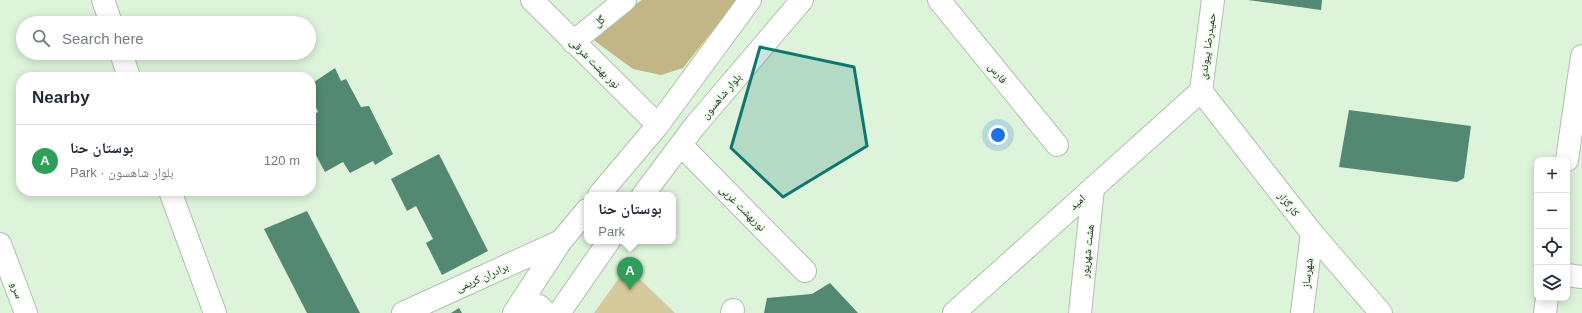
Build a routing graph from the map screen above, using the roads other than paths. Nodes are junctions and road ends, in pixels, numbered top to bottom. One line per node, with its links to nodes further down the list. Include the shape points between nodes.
1 (103, 0): 8 (street)
2 (532, 0): 9 (street, نور بهشت شرقی)
3 (625, 0): 9 (street, گل)
4 (750, 0): 14 (street)
5 (802, 0): 15 (street, بلوار شاهسون)
6 (938, 0): 16 (street, فارس)
7 (1213, 0): 13 (street, حمیدرضا پیوندی)
8 (109, 16)
9 (573, 42): 14 (street, نور بهشت شرقی)
10 (1582, 56): 17 (street)
11 (123, 60): 12 (street)
12 (127, 72)
13 (1201, 91): 18 (street, امید); 23 (street, کارگزار)
14 (658, 125): 19 (street)
15 (681, 145): 20 (street, بلوار شاهسون); 27 (street, نوربهشت غربی)
16 (1056, 145)
17 (1567, 157)
18 (1093, 188): 37 (street, امید); 38 (street, هشت شهریور)
19 (602, 192)
20 (646, 192)
21 (172, 196): 33 (street)
22 (584, 214): 24 (street)
23 (1312, 233): 39 (street, شهرساز); 40 (street, کارگزار)
24 (561, 241): 31 (street); 34 (street, برادران کریمی)
25 (0, 244): 32 (street, سرو)
26 (607, 244): 36 (street)
27 (805, 271)
28 (1570, 275): 29 (street)
29 (1582, 277)
30 (1547, 301): 41 (street)
31 (517, 309): 35 (street, via 527,303 537,304)
32 (26, 313)
33 (215, 313)
34 (403, 313)
35 (545, 313)
36 (559, 313)
37 (954, 313)
38 (1080, 313)
39 (1302, 313)
40 (1381, 313)
41 (1545, 313)

